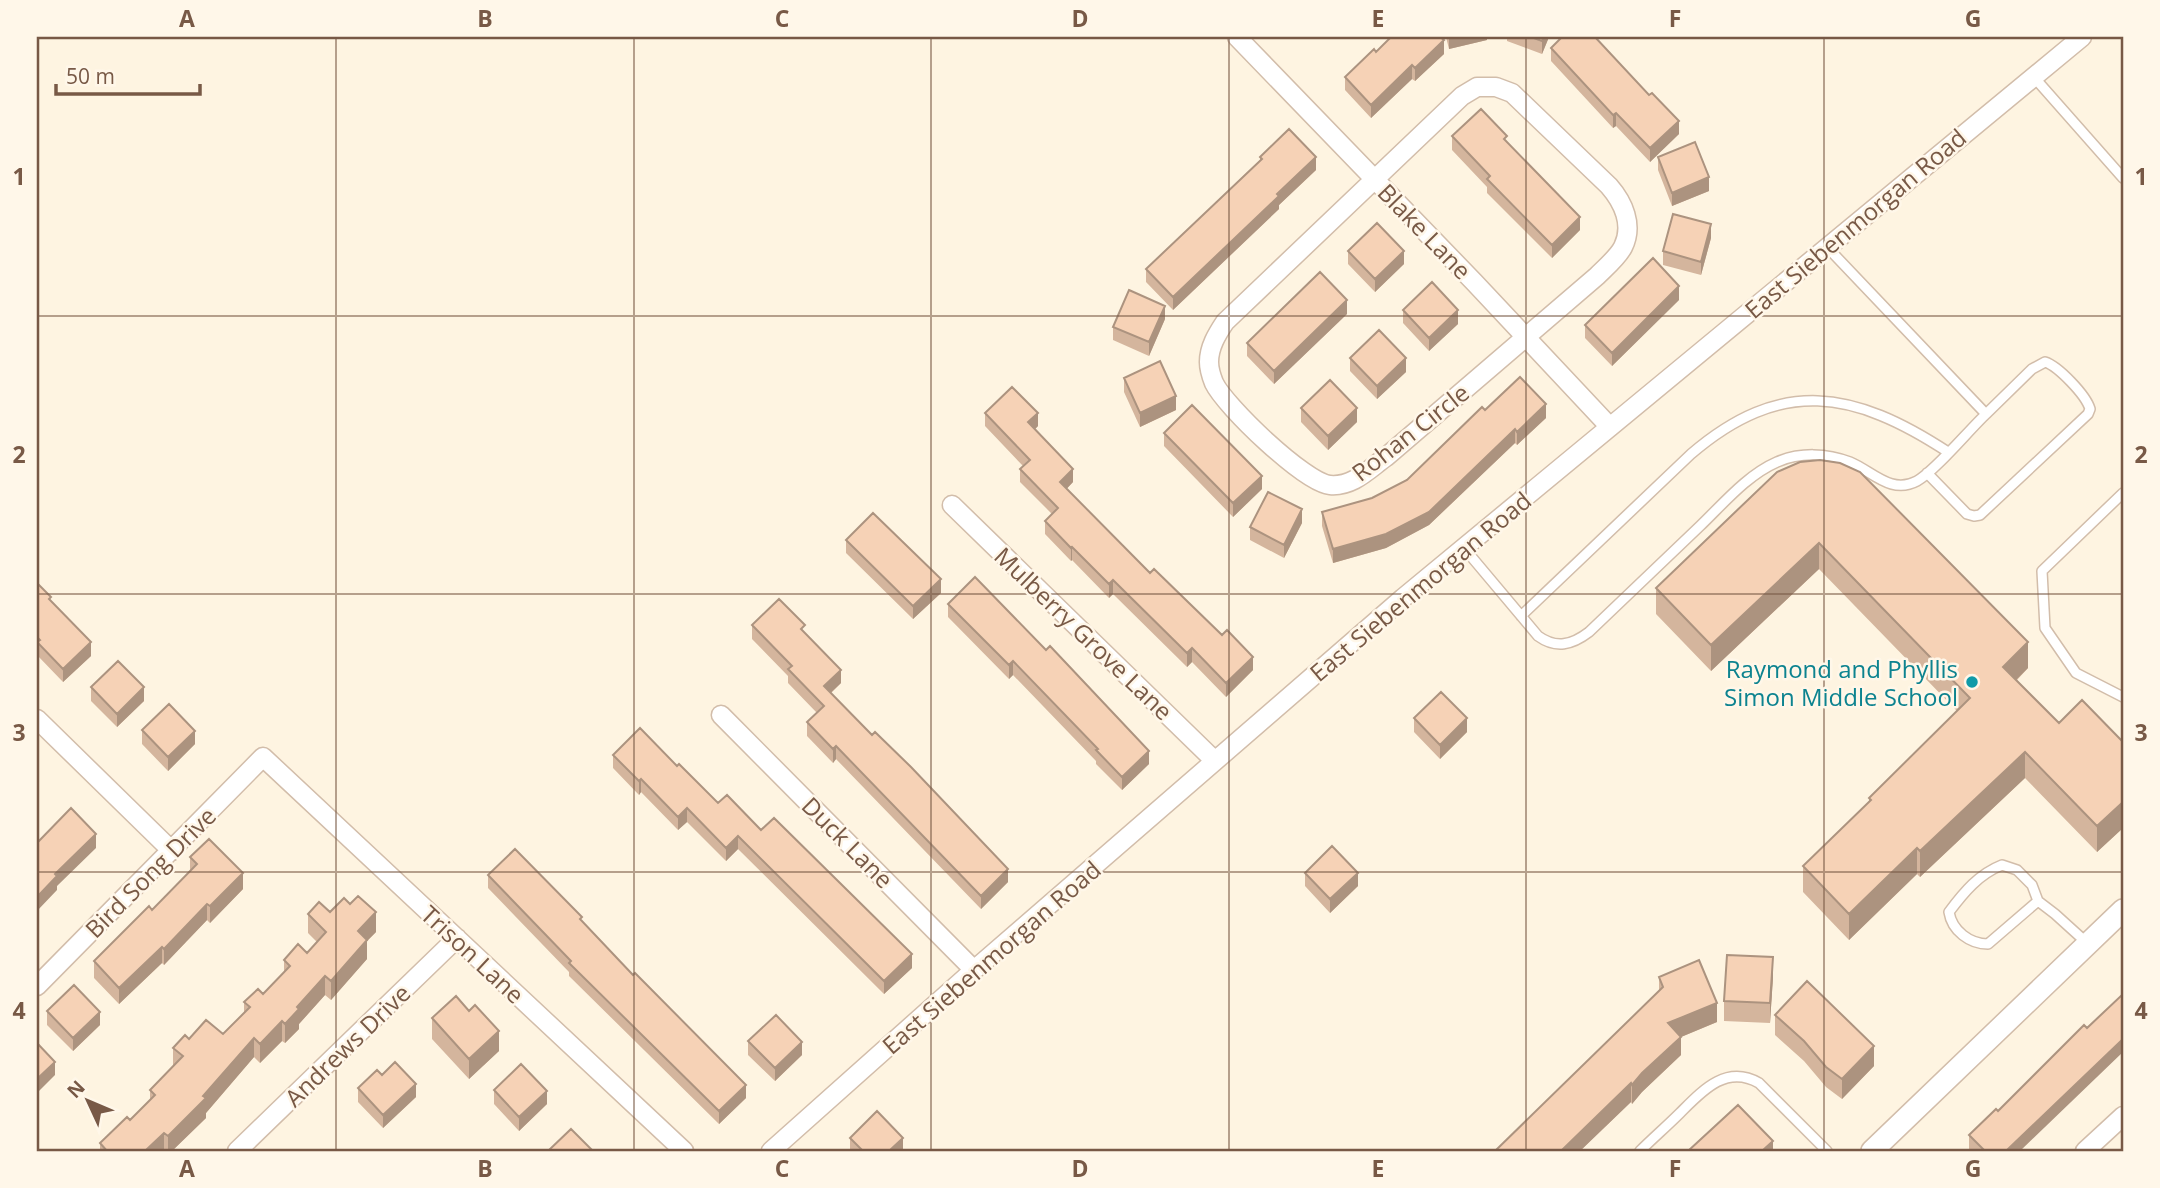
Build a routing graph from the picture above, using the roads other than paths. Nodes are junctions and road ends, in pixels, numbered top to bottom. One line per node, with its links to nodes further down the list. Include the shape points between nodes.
1 (1237, 37): 4 (street, Blake Lane)
2 (2082, 37): 3 (street, East Siebenmorgan Road)
3 (2033, 76): 5 (lane); 6 (street, East Siebenmorgan Road)
4 (1374, 178): 7 (street, Blake Lane); 7 (street, Rohan Circle, via 1462,96 1477,87 1496,87 1512,93 1609,186 1622,202 1628,222 1623,247); 7 (street, Rohan Circle, via 1214,339 1209,363 1214,383 1228,402 1309,478 1329,485 1351,483)
5 (2123, 178)
6 (1827, 247): 8 (lane); 9 (street, East Siebenmorgan Road)
7 (1526, 338): 9 (street, Blake Lane)
8 (1986, 414): 10 (lane); 11 (lane, via 2045,362 2053,364 2076,388 2090,409 1980,515 1966,514)
9 (1610, 427): 14 (street, East Siebenmorgan Road)
10 (1948, 452): 11 (lane); 15 (lane, via 1897,422 1842,404 1809,401 1756,411 1690,454)
11 (1927, 473): 15 (lane, via 1905,485 1883,482 1852,463 1829,456 1803,455 1777,462 1745,483 1581,638 1563,645 1546,642)
12 (2123, 493): 16 (lane, via 2042,571 2045,628 2076,673)
13 (952, 505): 20 (street, Mulberry Grove Lane)
14 (1464, 548): 15 (lane); 20 (street, East Siebenmorgan Road)
15 (1521, 616)
16 (2123, 697)
17 (721, 716): 26 (street, Duck Lane)
18 (37, 719): 21 (street)
19 (263, 757): 21 (street, Bird Song Drive); 24 (street, Trison Lane)
20 (1215, 761): 26 (street, East Siebenmorgan Road)
21 (172, 852): 27 (street, Bird Song Drive)
22 (2038, 901): 22 (lane, via 2032,885 2017,870 2002,865 1987,871 1962,894 1949,912 1950,921 1976,944 1989,944); 25 (lane)
23 (2123, 910): 25 (street)
24 (457, 938): 29 (street, Andrews Drive); 30 (street, Trison Lane)
25 (2088, 944): 34 (street)
26 (974, 970): 31 (street, East Siebenmorgan Road)
27 (37, 986)
28 (2120, 1124): 35 (street)
29 (237, 1151)
30 (684, 1151)
31 (771, 1151)
32 (1640, 1151): 33 (lane, via 1707,1087 1738,1076 1759,1083)
33 (1827, 1151)
34 (1872, 1151)
35 (2085, 1151)

